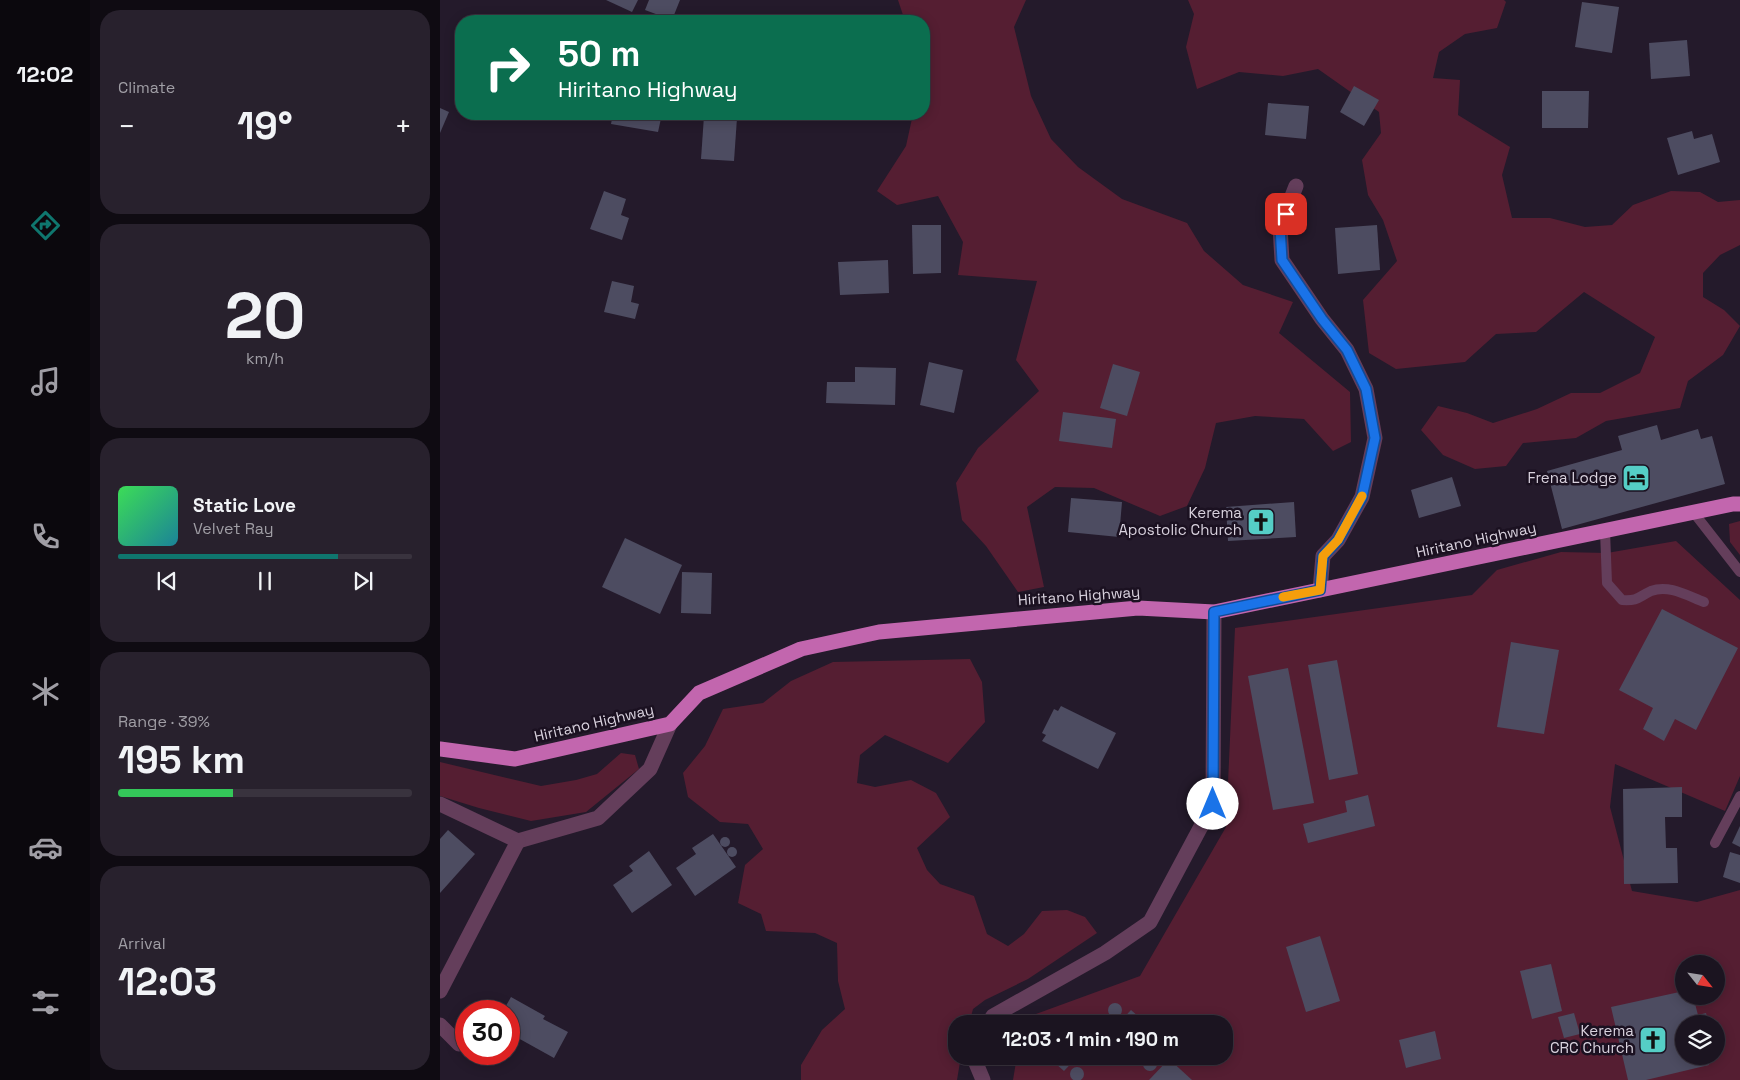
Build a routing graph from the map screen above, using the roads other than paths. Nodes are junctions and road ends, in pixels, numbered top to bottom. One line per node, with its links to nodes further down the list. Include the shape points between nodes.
1 (1296, 186): 6 (street, via 1280,227 1282,260 1347,350 1366,389 1375,438 1362,497 1338,540 1323,556)
2 (1740, 504): 3 (highway, Hiritano Highway)
3 (1694, 513): 4 (highway, Hiritano Highway); 5 (lane)
4 (1605, 531): 6 (highway, Hiritano Highway); 7 (lane, via 1607,583 1622,600 1635,601 1653,591 1669,588)
5 (1740, 572)
6 (1320, 590): 8 (highway, Hiritano Highway)
7 (1704, 602)
8 (1214, 612): 9 (highway, Hiritano Highway, via 1138,608 869,634 801,649 700,693); 16 (street, via 1213,804 1150,922 1104,953)
9 (670, 724): 10 (highway, Hiritano Highway, via 515,759); 13 (street, via 650,770 598,818)
10 (440, 749)
11 (1740, 796): 14 (lane)
12 (440, 804): 13 (street)
13 (518, 841): 15 (street)
14 (1715, 843)
15 (440, 991)
16 (995, 1015)
17 (440, 1025): 18 (street)
18 (455, 1040)
19 (977, 1065): 20 (street)
20 (983, 1080)

